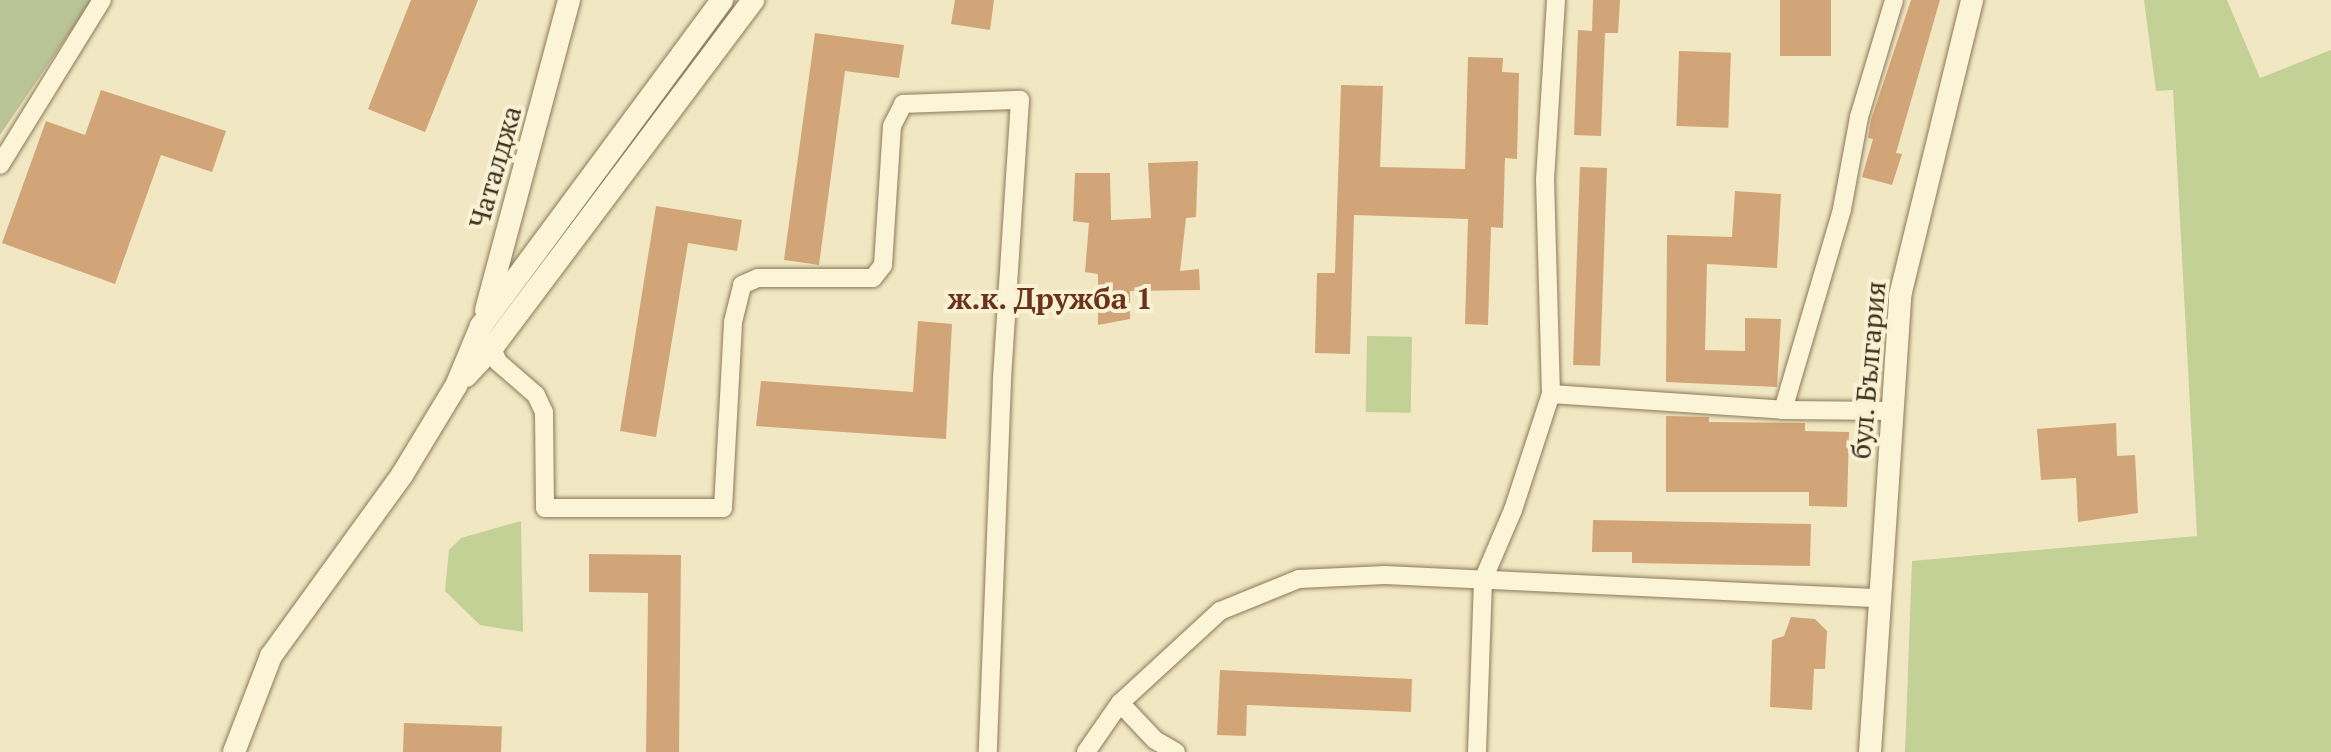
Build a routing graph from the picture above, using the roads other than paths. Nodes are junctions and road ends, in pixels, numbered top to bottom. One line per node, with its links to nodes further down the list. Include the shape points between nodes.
1 (102, 0): 8 (street)
2 (569, 0): 9 (street, Чаталджа)
3 (722, 0): 9 (street)
4 (753, 0): 10 (street)
5 (1556, 0): 12 (street, via 1544,180)
6 (1894, 0): 13 (street, via 1859,117 1832,246)
7 (1972, 0): 14 (street, бул. България, via 1900,296)
8 (0, 165)
9 (481, 326): 10 (street); 11 (street)
10 (492, 348): 11 (street); 19 (street, via 544,412 545,508 723,508 732,322 742,285 758,278 874,278 883,265 892,126 903,104 1020,100)
11 (456, 386): 18 (street, via 402,475 271,656)
12 (1550, 394): 13 (street); 15 (street)
13 (1782, 410): 14 (street)
14 (1892, 412): 16 (street, бул. България)
15 (1483, 580): 16 (street); 17 (street, via 1316,578 1260,592 1220,611); 22 (street)
16 (1879, 598): 23 (street, бул. България)
17 (1120, 703): 20 (street); 21 (street)
18 (234, 752)
19 (988, 752)
20 (1086, 752)
21 (1176, 752)
22 (1476, 752)
23 (1870, 752)

